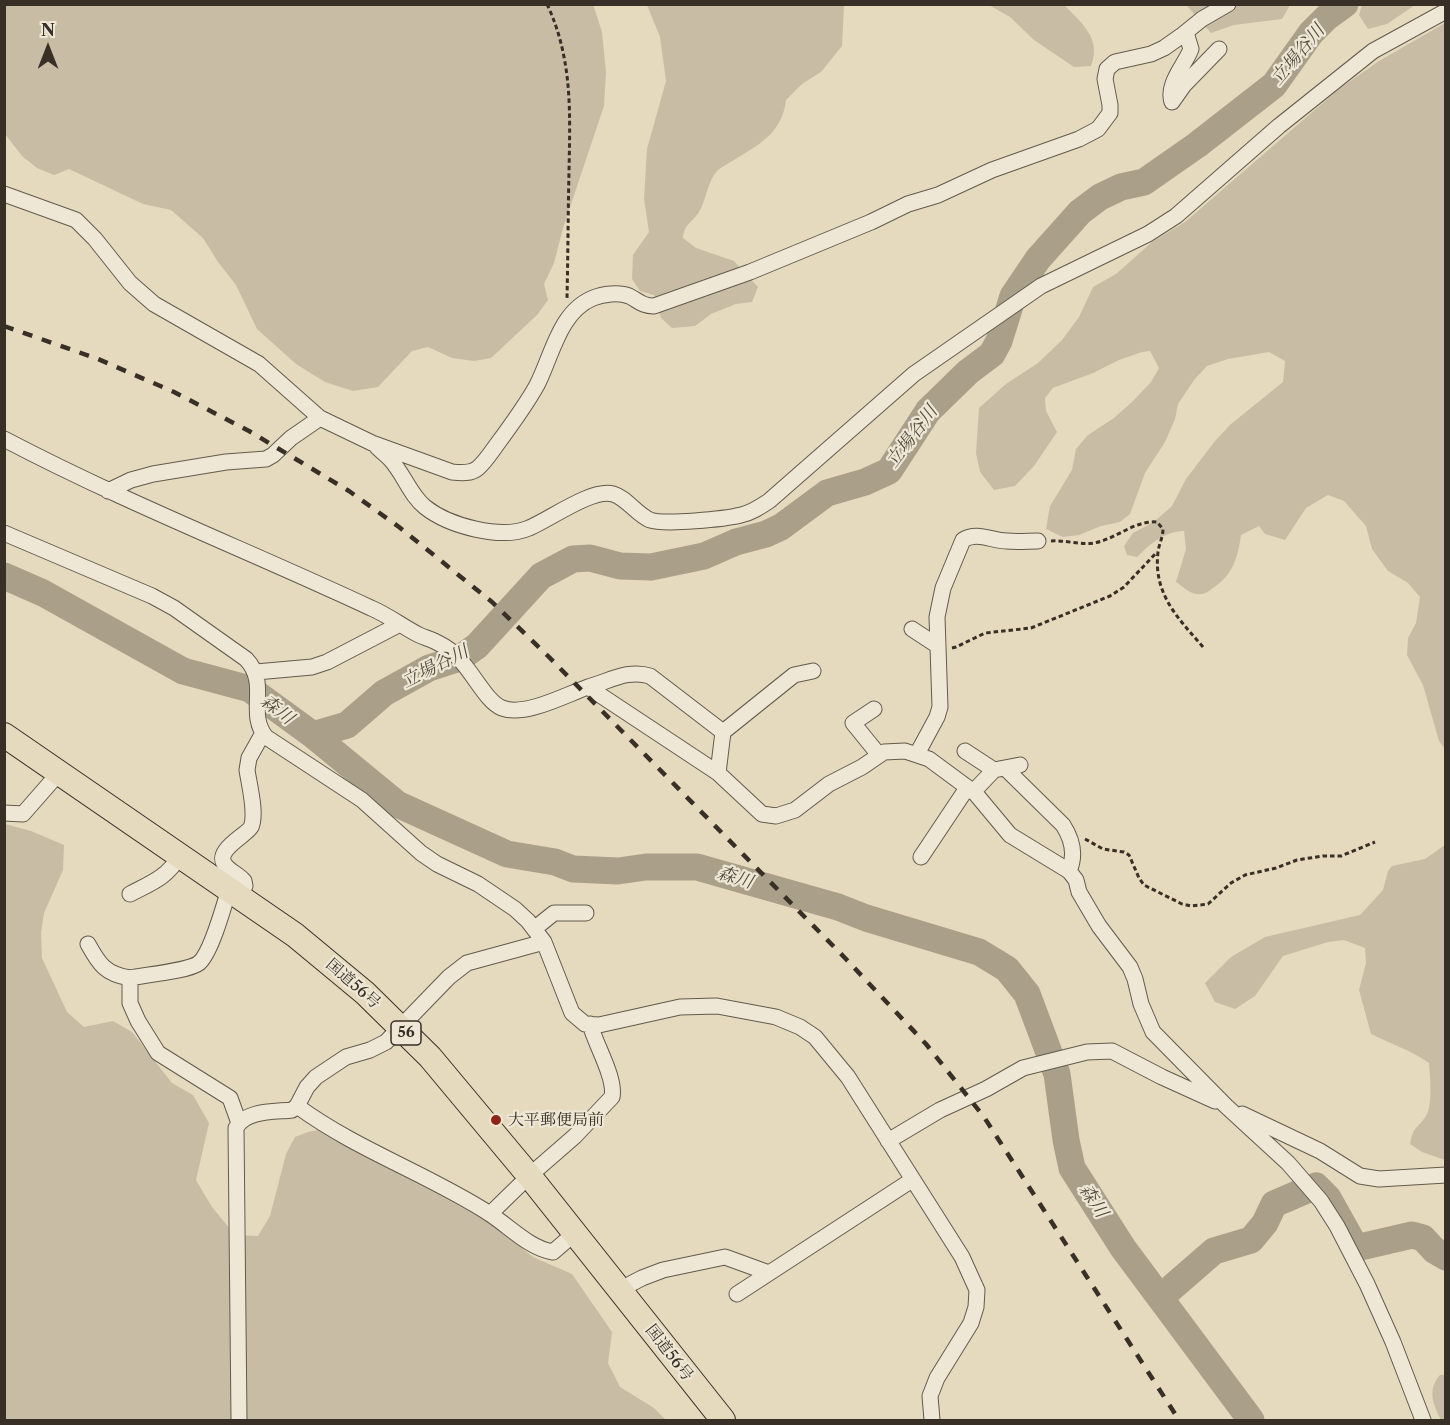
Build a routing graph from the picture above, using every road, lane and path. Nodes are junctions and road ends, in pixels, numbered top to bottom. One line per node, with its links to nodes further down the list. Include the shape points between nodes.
1 (547, 4): 7 (path, via 564,50 570,105 567,297)
2 (1228, 4): 4 (street)
3 (1446, 11): 10 (street, via 1373,51 1176,216 1148,234 1041,286 914,374 755,510 729,517 666,522 652,520 612,494 601,494 527,529 481,530 457,524 426,508 391,460)
4 (1181, 36): 5 (street, via 1187,36 1191,49 1175,78 1172,102); 7 (street, via 1151,54 1115,62 1107,69 1110,113 1098,129 1079,139 992,170 750,272 654,306 643,306 628,296 616,294 592,298)
5 (1219, 49)
6 (4, 194): 8 (street, via 76,220 130,283 154,304 258,363)
7 (572, 314): 10 (street, via 519,415 477,470 452,472)
8 (320, 418): 10 (street); 11 (street, via 266,459 153,474)
9 (4, 439): 11 (street)
10 (372, 443)
11 (108, 491): 15 (street, via 375,609)
12 (4, 533): 20 (street, via 174,608 246,658)
13 (1038, 541): 14 (path, via 1092,543 1147,521 1157,522 1163,529); 17 (street, via 1006,542 976,536 963,540 939,603)
14 (1158, 551): 17 (path, via 1124,587 1110,596 1031,628 986,633 956,647); 18 (path, via 1162,590 1168,606)
15 (400, 624): 20 (street, via 319,665); 21 (street, via 454,652 500,707 526,710)
16 (912, 629): 17 (street)
17 (938, 646): 27 (street, via 940,707)
18 (1203, 647)
19 (813, 671): 23 (street, via 794,675)
20 (256, 672): 24 (street, via 258,721)
21 (588, 687): 23 (street, via 639,672 650,676); 30 (street)
22 (874, 710): 28 (street, via 853,723)
23 (723, 732): 30 (street)
24 (263, 733): 39 (street, via 248,764 251,827 229,846 224,858 226,866 244,881 245,886); 42 (street, via 362,800 421,853 515,909)
25 (4, 735): 31 (highway, 国道56号 / 56)
26 (965, 751): 29 (street)
27 (917, 754): 28 (street, via 893,750); 32 (street, via 930,759)
28 (879, 755): 30 (street, via 829,784 795,810 776,816 762,814)
29 (1006, 767): 32 (street); 34 (street)
30 (718, 773)
31 (58, 774): 33 (street, via 23,814); 36 (highway, 国道56号 / 56)
32 (970, 790): 37 (street); 38 (street, via 1010,835)
33 (4, 813)
34 (1069, 834): 35 (path, via 1103,849 1124,852 1144,885 1191,906 1208,904 1245,875 1297,860 1341,856); 38 (street, via 1073,862)
35 (1375, 842)
36 (180, 856): 39 (highway, 国道56号 / 56); 40 (street, via 162,878)
37 (921, 857)
38 (1069, 871): 49 (street, via 1099,926 1130,967 1153,1032)
39 (234, 893): 45 (street, via 199,963); 47 (highway, 国道56号 / 56, via 295,935)
40 (130, 894)
41 (586, 913): 42 (street, via 554,913)
42 (534, 929): 43 (street)
43 (544, 942): 46 (street, via 572,1013); 47 (street, via 467,963)
44 (88, 944): 45 (street, via 99,966)
45 (130, 978): 50 (street, via 130,1004 158,1053 230,1098)
46 (590, 1024): 51 (street, via 697,1006 776,1017 815,1037 848,1077); 53 (street, via 612,1083 612,1096 575,1136)
47 (400, 1028): 48 (street, via 386,1042 346,1057 316,1077); 53 (highway, 国道56号 / 56, via 430,1057)
48 (297, 1106): 50 (street, via 245,1117); 55 (street, via 323,1126)
49 (1226, 1106): 51 (street, via 1112,1051 1088,1052 1010,1073); 52 (street, via 1320,1151 1360,1176 1379,1179); 63 (street, via 1288,1162 1337,1226 1393,1342)
50 (239, 1123): 60 (street, via 236,1128)
51 (888, 1142): 54 (street)
52 (1446, 1175)
53 (529, 1176): 55 (street); 56 (highway, 国道56号 / 56)
54 (912, 1180): 57 (street); 62 (street, via 962,1257 976,1290 971,1323 930,1396)
55 (490, 1214): 56 (street, via 541,1250 553,1252)
56 (574, 1233): 58 (highway, 国道56号 / 56)
57 (769, 1273): 58 (street, via 725,1257 663,1270); 59 (street)
58 (620, 1290): 61 (highway, 国道56号 / 56)
59 (737, 1294)
60 (239, 1420)
61 (723, 1420)
62 (932, 1420)
63 (1423, 1420)

